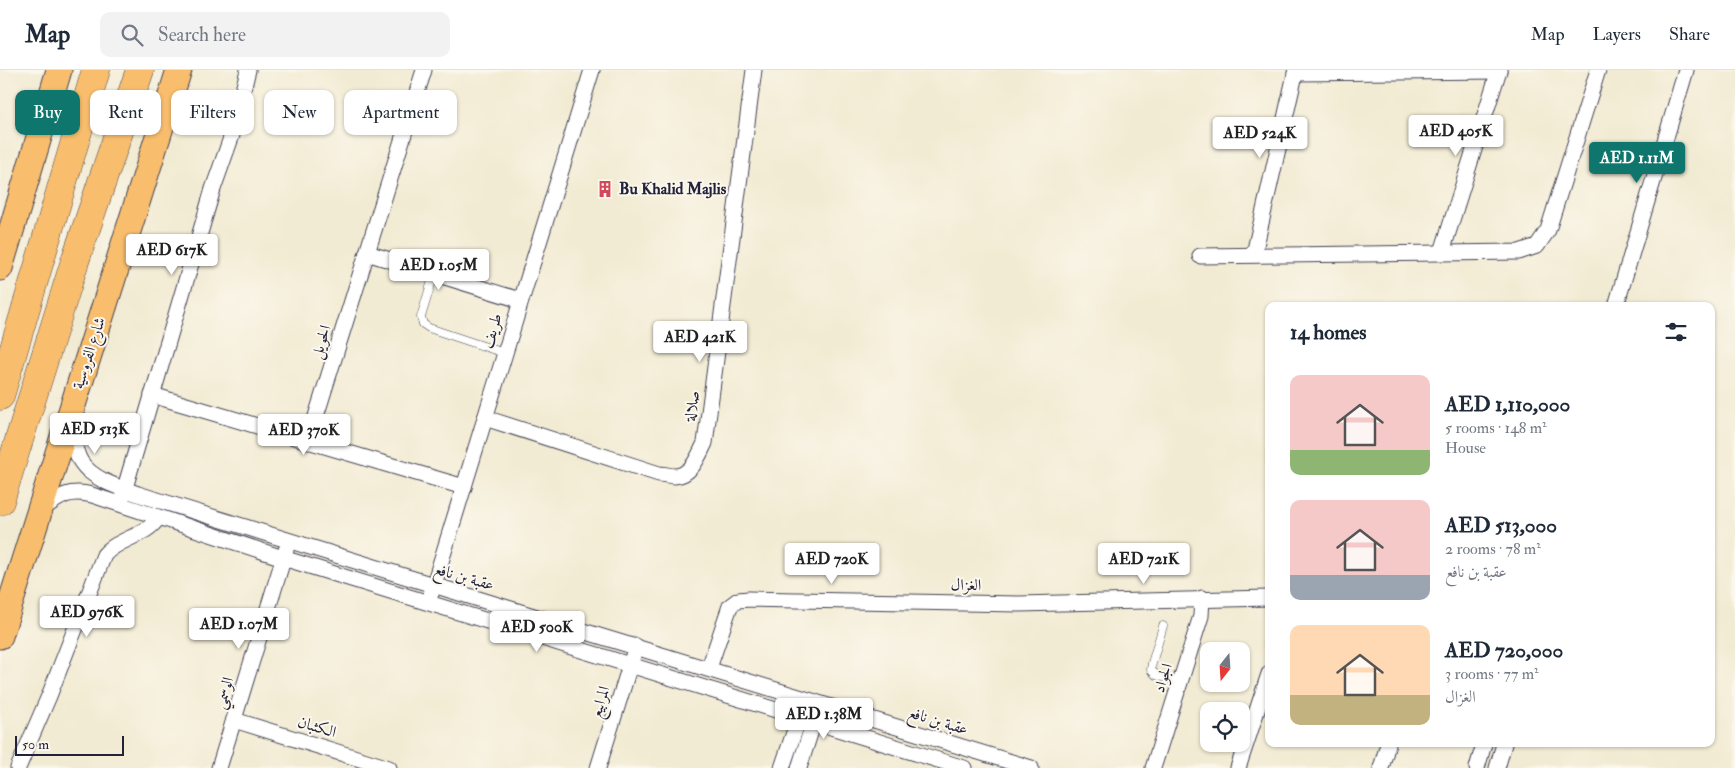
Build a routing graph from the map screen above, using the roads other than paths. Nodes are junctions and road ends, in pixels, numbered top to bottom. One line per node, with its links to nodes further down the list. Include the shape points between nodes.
1 (59, 70): 17 (main road)
2 (96, 70): 23 (highway)
3 (140, 70): 29 (highway, via 75,261)
4 (179, 70): 24 (main road, شارع الفروسية)
5 (248, 70): 22 (street, via 232,135)
6 (424, 70): 14 (street, الحويل)
7 (592, 70): 19 (street, طريف)
8 (754, 70): 25 (street, صلالة, via 704,443 698,459 678,476 659,474)
9 (1598, 70): 13 (street, via 1548,230 1537,246 1520,252)
10 (1686, 70): 20 (street)
11 (1499, 71): 12 (street); 13 (street)
12 (1295, 72): 15 (street)
13 (1442, 252): 15 (street)
14 (367, 253): 18 (street); 26 (street, الحويل)
15 (1254, 254): 16 (street)
16 (1200, 256)
17 (0, 268)
18 (434, 274): 19 (street); 21 (lane, via 421,317 423,324)
19 (520, 300): 21 (street, طريف)
20 (1617, 302)
21 (504, 354): 25 (street, طريف)
22 (152, 394): 26 (street); 28 (street)
23 (0, 396)
24 (68, 418): 28 (street, عقبة بن نافع, via 81,462 100,479); 31 (main road, شارع الفروسية)
25 (485, 418): 27 (street, طريف)
26 (308, 442): 27 (street)
27 (464, 488): 37 (street, طريف)
28 (124, 490): 30 (street); 33 (street, عقبة بن نافع)
29 (0, 501)
30 (120, 504): 31 (street, via 80,492 57,499); 32 (street)
31 (38, 512): 42 (main road, شارع الفروسية)
32 (158, 518): 34 (street); 56 (street, via 149,528 113,546 104,556)
33 (223, 521): 34 (street); 35 (street, عقبة بن نافع)
34 (218, 537): 36 (street)
35 (288, 542): 36 (street, الوسمي); 37 (street, عقبة بن نافع)
36 (283, 558): 40 (street); 51 (street, الوسمي)
37 (434, 586): 40 (street, طريف); 43 (street, عقبة بن نافع)
38 (1202, 598): 39 (street, الغزال); 45 (street, الغزال, via 1019,604 738,600 730,606); 46 (street, الجواد, via 1201,616)
39 (1265, 598)
40 (428, 603): 44 (street)
41 (1163, 626): 46 (lane, via 1151,670 1156,675)
42 (0, 636)
43 (636, 646): 44 (street, المرابيع); 45 (street, عقبة بن نافع)
44 (630, 666): 50 (street); 59 (street, المرابيع)
45 (709, 668): 48 (street, عقبة بن نافع)
46 (1180, 683): 64 (street, الجواد)
47 (1265, 686): 65 (street)
48 (805, 698): 49 (street, عقبة بن نافع); 50 (street)
49 (820, 702): 52 (street); 63 (street, عقبة بن نافع)
50 (800, 716): 52 (street); 60 (street)
51 (234, 720): 57 (street, الوسمي); 58 (street, الكثبان)
52 (815, 721): 61 (street); 62 (street)
53 (1387, 747): 66 (street)
54 (1483, 747): 67 (street)
55 (1503, 747): 68 (street)
56 (18, 768)
57 (219, 768)
58 (390, 768)
59 (598, 768)
60 (782, 768)
61 (799, 768)
62 (964, 768)
63 (1032, 768)
64 (1154, 768)
65 (1238, 768)
66 (1381, 768)
67 (1477, 768)
68 (1497, 768)

